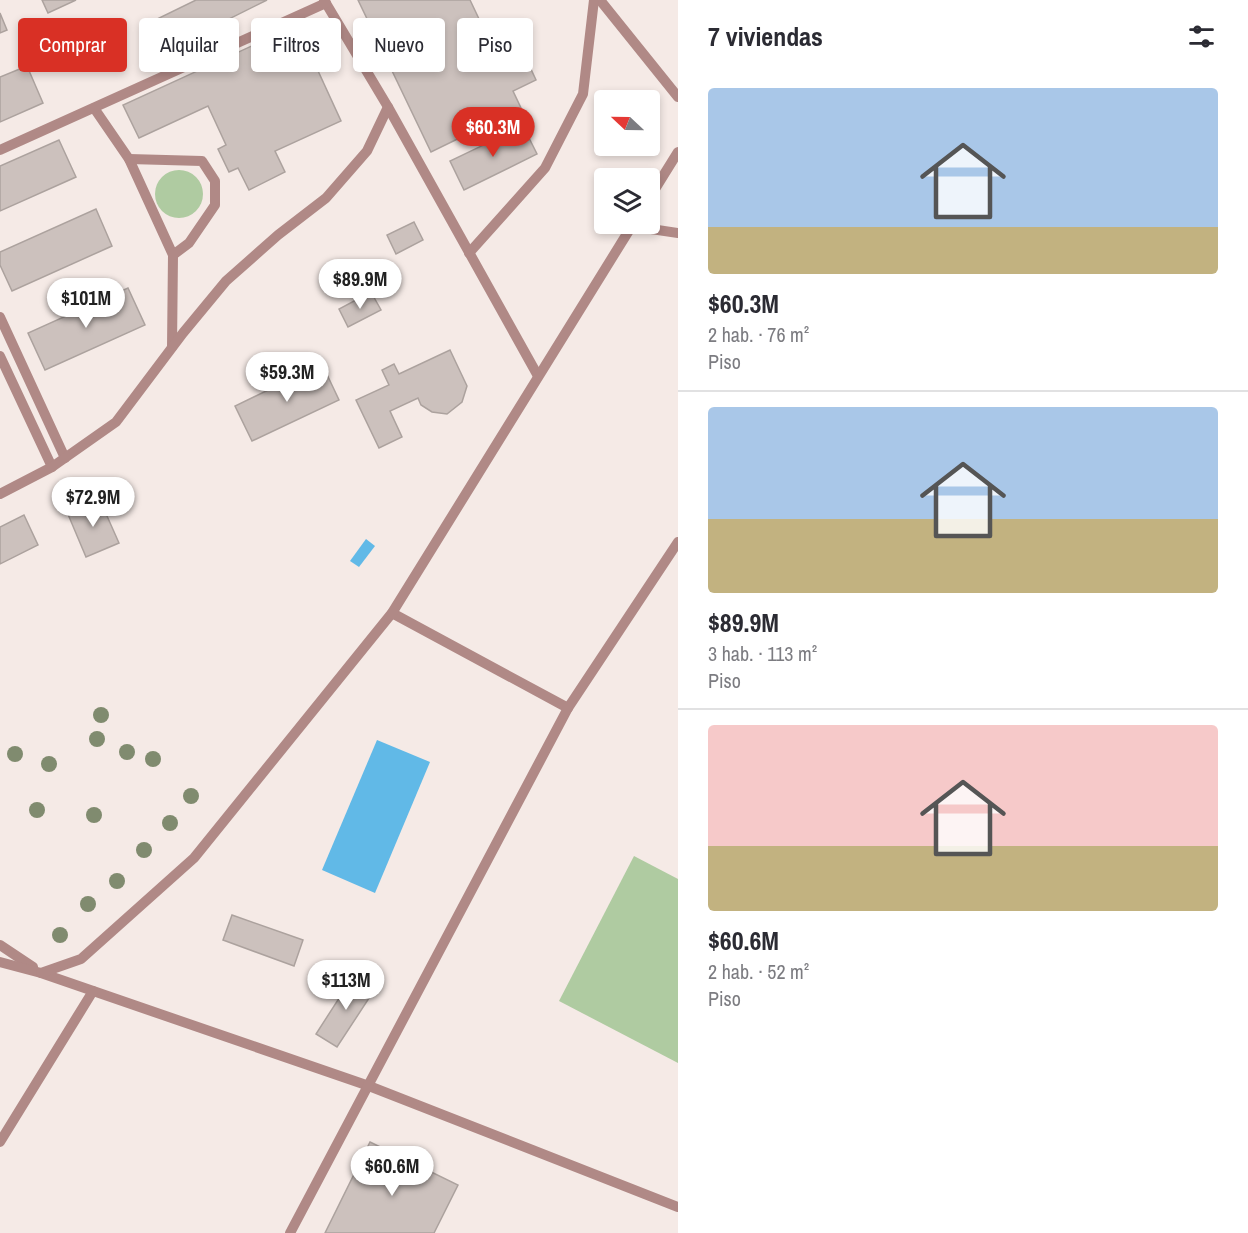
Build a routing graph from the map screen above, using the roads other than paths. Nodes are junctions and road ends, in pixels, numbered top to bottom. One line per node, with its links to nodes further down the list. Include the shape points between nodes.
1 (594, 0): 14 (lane, via 583,94 578,105 545,168)
2 (600, 0): 4 (lane)
3 (325, 2): 5 (lane); 6 (lane)
4 (678, 97)
5 (388, 107): 14 (lane); 17 (lane, via 367,151 326,198 226,281)
6 (94, 108): 7 (lane); 9 (lane)
7 (0, 150)
8 (678, 152): 10 (lane)
9 (129, 159): 15 (lane); 15 (lane, via 202,162 215,181 215,205 189,243)
10 (660, 181)
11 (660, 230): 12 (lane)
12 (678, 233)
13 (626, 234): 19 (lane)
14 (469, 253): 19 (lane)
15 (173, 255): 17 (lane)
16 (0, 317): 20 (lane)
17 (172, 347): 20 (lane, via 116,422)
18 (0, 356): 21 (lane)
19 (538, 376): 24 (lane)
20 (65, 458): 21 (lane)
21 (52, 467): 22 (lane)
22 (0, 494)
23 (678, 542): 25 (lane)
24 (393, 613): 25 (lane); 28 (lane, via 194,858 81,959)
25 (568, 708): 30 (lane)
26 (0, 945): 28 (lane)
27 (0, 962): 28 (lane)
28 (41, 973): 29 (lane)
29 (93, 991): 30 (lane); 31 (lane)
30 (369, 1086): 32 (lane); 33 (lane)
31 (0, 1142)
32 (678, 1207)
33 (290, 1233)

